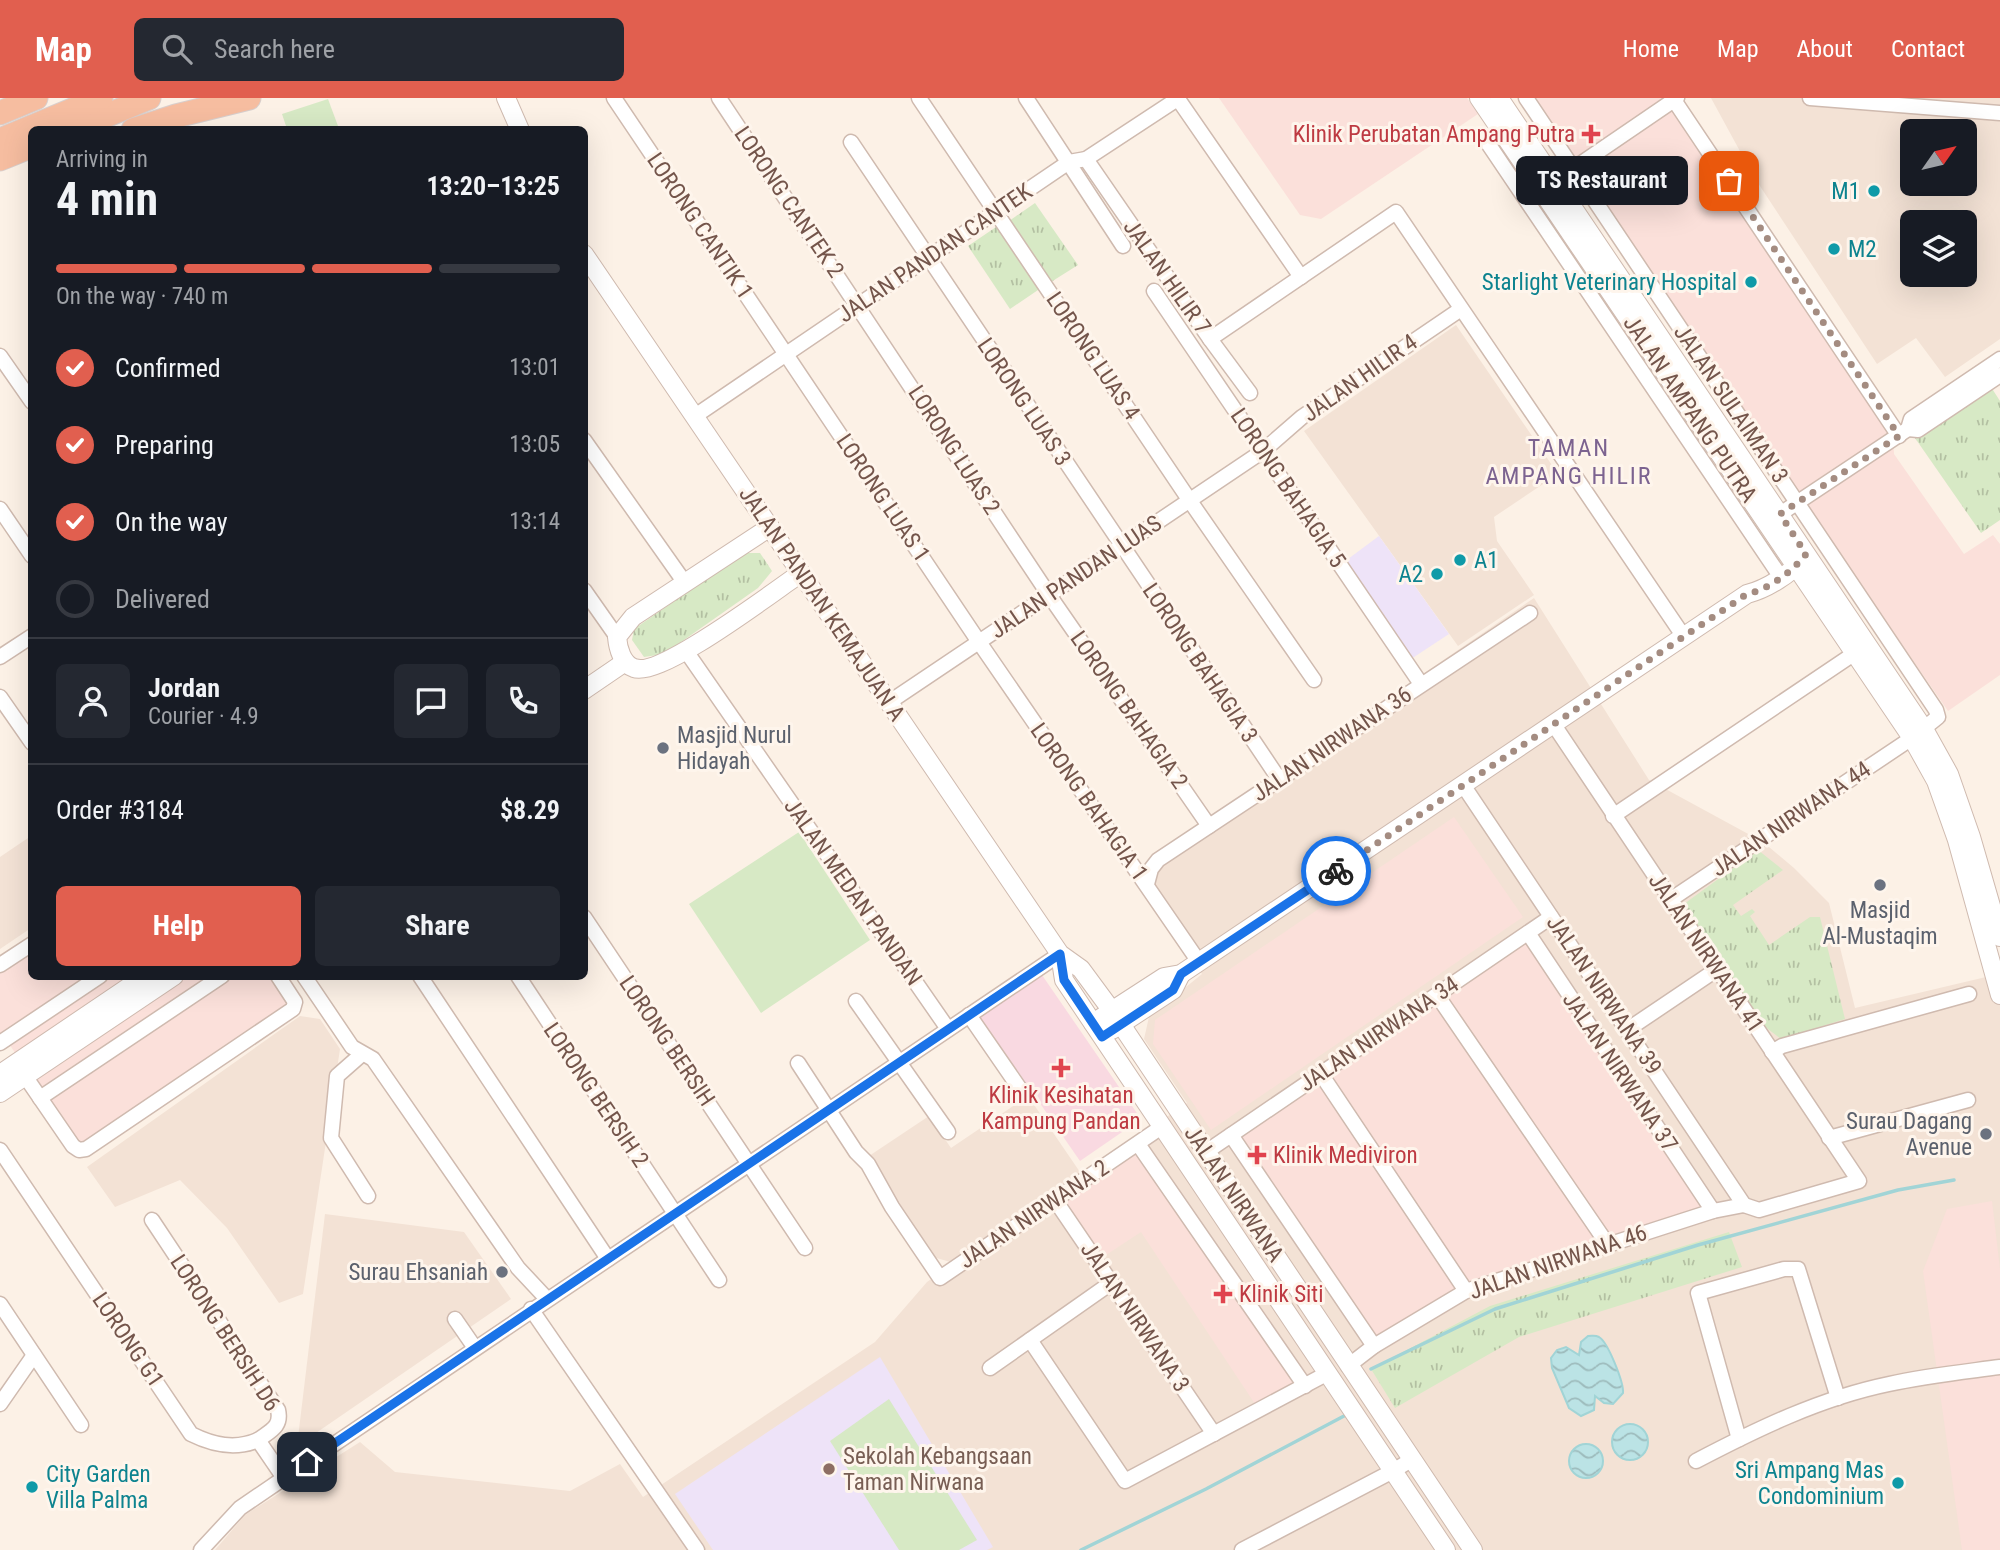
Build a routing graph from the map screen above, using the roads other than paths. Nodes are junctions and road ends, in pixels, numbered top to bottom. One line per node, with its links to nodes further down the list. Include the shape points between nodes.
1 (36, 98): 20 (highway)
2 (102, 98): 23 (highway)
3 (149, 98): 24 (highway)
4 (220, 98): 22 (highway)
5 (249, 98): 22 (highway)
6 (506, 98): 26 (street)
7 (614, 98): 47 (street, LORONG CANTIK 1)
8 (719, 98): 44 (street, LORONG CANTEK 2)
9 (919, 98): 38 (street, LORONG LUAS 4)
10 (1026, 98): 35 (street)
11 (1178, 98): 33 (street, JALAN PANDAN CANTEK); 42 (street)
12 (1479, 98): 37 (street, JALAN AMPANG PUTRA)
13 (1499, 98): 37 (street, JALAN AMPANG PUTRA)
14 (1526, 98): 36 (street, JALAN SULAIMAN 3)
15 (1810, 98): 17 (street)
16 (1675, 99): 36 (street); 54 (street)
17 (1854, 100): 18 (street)
18 (1926, 102): 19 (street)
19 (1980, 105): 21 (street)
20 (0, 113)
21 (2000, 113)
22 (176, 116): 25 (highway)
23 (34, 126)
24 (82, 126)
25 (145, 126)
26 (518, 126)
27 (28, 128): 29 (highway)
28 (1483, 136): 65 (street)
29 (0, 140)
30 (850, 142): 40 (street, LORONG LUAS 3)
31 (28, 148): 34 (highway)
32 (28, 157): 34 (highway)
33 (1086, 159): 35 (street, JALAN PANDAN CANTEK); 46 (street, JALAN HILIR 7)
34 (0, 161)
35 (1069, 162): 38 (street, JALAN PANDAN CANTEK); 39 (street)
36 (1574, 168): 37 (street); 58 (street, JALAN SULAIMAN 3)
37 (1549, 186): 60 (street, JALAN AMPANG PUTRA)
38 (996, 211): 40 (street, JALAN PANDAN CANTEK); 57 (street, LORONG LUAS 4)
39 (1123, 246)
40 (928, 258): 44 (street, JALAN PANDAN CANTEK); 62 (street, LORONG LUAS 3)
41 (588, 262): 53 (street, JALAN PANDAN KEMAJUAN A)
42 (1301, 277): 45 (street, via 1396,212); 46 (street)
43 (1154, 291): 56 (street, LORONG BAHAGIA 5)
44 (859, 306): 47 (street, JALAN PANDAN CANTEK); 68 (street, LORONG LUAS 2)
45 (1461, 309): 56 (street, JALAN HILIR 4, via 1302,417); 73 (street)
46 (1210, 339): 51 (street, JALAN HILIR 7)
47 (786, 354): 53 (street, JALAN PANDAN CANTEK); 75 (street, LORONG LUAS 1)
48 (0, 356): 52 (street)
49 (2000, 359): 54 (street, via 1911,419)
50 (2000, 375): 54 (street, via 1918,430)
51 (1250, 393)
52 (28, 396)
53 (695, 416): 61 (street, JALAN PANDAN KEMAJUAN A)
54 (1903, 432): 58 (street)
55 (588, 446): 67 (street)
56 (1263, 451): 57 (street, JALAN PANDAN LUAS); 81 (street, LORONG BAHAGIA 5)
57 (1190, 500): 62 (street, JALAN PANDAN LUAS); 80 (street, LORONG LUAS 4)
58 (1797, 503): 60 (street); 86 (street, JALAN SULAIMAN 3, via 1936,709 1938,717)
59 (0, 509): 63 (street)
60 (1774, 519): 64 (street, JALAN AMPANG PUTRA)
61 (770, 527): 66 (street, JALAN PANDAN KEMAJUAN A); 67 (street)
62 (1121, 547): 68 (street, JALAN PANDAN LUAS); 88 (street, LORONG BAHAGIA 3)
63 (28, 550)
64 (1798, 559): 65 (street); 69 (street, via 1760,591); 77 (street, JALAN AMPANG PUTRA); 86 (street, JALAN AMPANG PUTRA)
65 (1776, 570): 69 (street, via 1753,584)
66 (800, 573): 76 (street); 84 (street, JALAN PANDAN KEMAJUAN A)
67 (685, 583): 72 (street, via 633,617)
68 (1049, 594): 75 (street, JALAN PANDAN LUAS); 91 (street, LORONG BAHAGIA 2)
69 (1747, 594): 73 (street)
70 (588, 596): 72 (street)
71 (1530, 613): 81 (street, JALAN NIRWANA 36)
72 (617, 637): 79 (street)
73 (1684, 637): 85 (street)
74 (28, 639): 78 (street)
75 (979, 642): 84 (street, JALAN PANDAN LUAS); 92 (street, LORONG BAHAGIA 1)
76 (687, 651): 79 (street, via 646,668); 119 (street, JALAN MEDAN PANDAN)
77 (1855, 653): 86 (street, JALAN AMPANG PUTRA); 90 (street)
78 (0, 657)
79 (625, 662): 82 (street)
80 (1314, 680)
81 (1421, 684): 88 (street, JALAN NIRWANA 36)
82 (588, 687)
83 (0, 697): 87 (street)
84 (888, 703): 99 (street, JALAN PANDAN KEMAJUAN A)
85 (1554, 725): 89 (street); 90 (street, JALAN NIRWANA 41)
86 (1918, 734): 93 (street, JALAN NIRWANA 44); 97 (street, JALAN AMPANG PUTRA, via 1949,774); 114 (street, JALAN AMPANG PUTRA, via 1957,840)
87 (28, 737)
88 (1279, 779): 91 (street, JALAN NIRWANA 36)
89 (1463, 785): 94 (street, JALAN NIRWANA 39); 100 (street)
90 (1613, 816): 93 (street, JALAN NIRWANA 41)
91 (1209, 826): 92 (street, JALAN NIRWANA 36, via 1158,860)
92 (1146, 884): 100 (street, LORONG BAHAGIA 1)
93 (1670, 900): 102 (street, JALAN NIRWANA 41)
94 (1551, 917): 96 (street, JALAN NIRWANA 34); 121 (street, JALAN NIRWANA 39)
95 (588, 923): 142 (street, LORONG BERSIH)
96 (1528, 933): 113 (street, JALAN NIRWANA 34); 147 (street, JALAN NIRWANA 37)
97 (2000, 937)
98 (28, 947): 101 (street)
99 (1060, 954): 111 (street, JALAN PANDAN KEMAJUAN A, via 1081,969); 117 (street); 120 (street, JALAN PANDAN KEMAJUAN A, via 1064,980)
100 (1199, 962): 116 (street, via 1181,974 1173,990)
101 (0, 965)
102 (1716, 970): 121 (street); 123 (street, JALAN NIRWANA 41)
103 (94, 980): 122 (street)
104 (139, 980): 127 (street)
105 (168, 980): 129 (street)
106 (216, 980): 132 (street)
107 (281, 980): 132 (street, via 295,1002 293,1009 86,1149 73,1146)
108 (307, 980): 124 (street, via 352,1047)
109 (423, 980): 152 (street)
110 (521, 980): 148 (street, LORONG BERSIH 2)
111 (1099, 993): 116 (street); 118 (street, JALAN PANDAN KEMAJUAN A)
112 (1969, 994): 123 (street)
113 (1437, 995): 128 (street, JALAN NIRWANA 34); 150 (street)
114 (2000, 995)
115 (856, 1001): 126 (street)
116 (1133, 1007): 118 (street); 118 (street, via 1133,1022)
117 (969, 1014): 119 (street); 130 (street)
118 (1121, 1025): 120 (street); 141 (street, JALAN NIRWANA)
119 (948, 1029): 126 (street)
120 (1098, 1030): 135 (street, JALAN NIRWANA)
121 (1627, 1030): 146 (street, JALAN NIRWANA 39)
122 (0, 1043)
123 (1772, 1052): 138 (street, JALAN NIRWANA 41)
124 (362, 1054): 144 (street, via 337,1076 330,1131 333,1144); 156 (street, via 373,1059 518,1268)
125 (798, 1063): 134 (street)
126 (899, 1063): 134 (street); 136 (street)
127 (2, 1069): 129 (street)
128 (1321, 1074): 137 (street, JALAN NIRWANA 34); 155 (street)
129 (25, 1076): 131 (street); 132 (street)
130 (1020, 1088)
131 (0, 1093)
132 (40, 1098)
133 (1968, 1100): 138 (street)
134 (829, 1110): 142 (street); 145 (street, JALAN NIRWANA 2, via 940,1278)
135 (1163, 1126): 139 (street, JALAN NIRWANA 2); 167 (street, JALAN NIRWANA)
136 (948, 1132)
137 (1231, 1135): 141 (street, JALAN NIRWANA 34); 161 (street)
138 (1829, 1138): 143 (street, JALAN NIRWANA 41)
139 (1138, 1144): 145 (street, JALAN NIRWANA 2); 168 (street)
140 (0, 1150): 174 (street, LORONG G1, via 191,1434 228,1446)
141 (1206, 1152): 164 (street, JALAN NIRWANA)
142 (749, 1164): 148 (street); 151 (street, LORONG BERSIH)
143 (1859, 1181): 146 (street, JALAN NIRWANA 46, via 1759,1210)
144 (368, 1196)
145 (1055, 1200): 154 (street, JALAN NIRWANA 3)
146 (1744, 1205): 147 (street, JALAN NIRWANA 46)
147 (1713, 1211): 150 (street, JALAN NIRWANA 46)
148 (675, 1213): 152 (street); 153 (street, LORONG BERSIH 2)
149 (152, 1220): 174 (street, LORONG BERSIH D6, via 278,1410 277,1427)
150 (1608, 1245): 155 (street, JALAN NIRWANA 46)
151 (805, 1248)
152 (608, 1259): 156 (street)
153 (719, 1280)
154 (1111, 1283): 160 (street); 172 (street, JALAN NIRWANA 3)
155 (1466, 1291): 161 (street, JALAN NIRWANA 46)
156 (547, 1299): 158 (street)
157 (0, 1304): 163 (street)
158 (531, 1310): 162 (street); 181 (street)
159 (455, 1319): 162 (street)
160 (1030, 1340): 166 (street); 172 (street, via 1125,1481)
161 (1374, 1346): 164 (street, JALAN NIRWANA 46)
162 (475, 1348): 178 (street)
163 (34, 1354): 170 (street); 171 (street)
164 (1348, 1366): 175 (street, JALAN NIRWANA)
165 (2000, 1367): 169 (street, via 1888,1384)
166 (990, 1368)
167 (1328, 1373): 168 (street); 177 (street, JALAN NIRWANA)
168 (1305, 1386): 172 (street)
169 (1838, 1398): 173 (street); 173 (street, via 1797,1269 1698,1293)
170 (0, 1404)
171 (81, 1425)
172 (1214, 1434)
173 (1739, 1438): 176 (street)
174 (258, 1440): 178 (street)
175 (1411, 1460): 177 (street); 183 (street, JALAN NIRWANA)
176 (1696, 1461)
177 (1393, 1471): 179 (street); 182 (street, JALAN NIRWANA)
178 (284, 1478): 180 (street, via 240,1508)
179 (1247, 1548)
180 (201, 1550)
181 (697, 1550)
182 (1446, 1550)
183 (1473, 1550)

